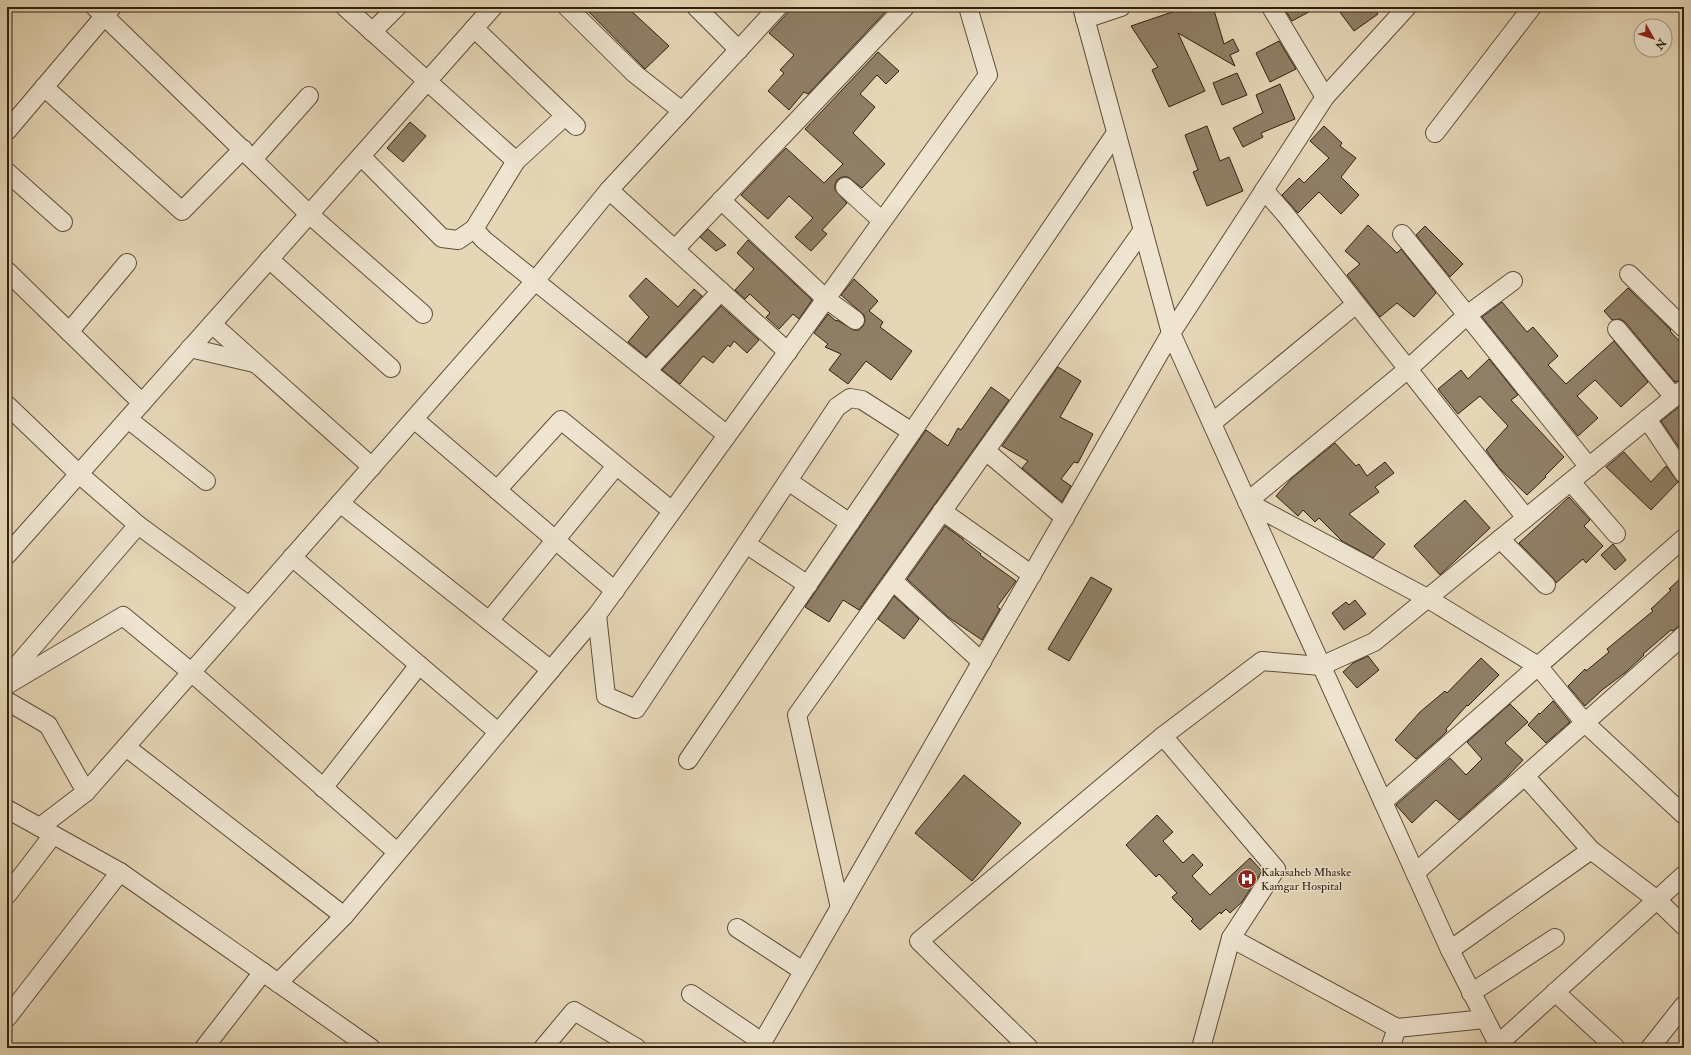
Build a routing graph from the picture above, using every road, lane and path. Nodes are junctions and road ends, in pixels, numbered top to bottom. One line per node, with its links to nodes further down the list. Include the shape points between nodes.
1 (345, 7): 16 (street)
2 (397, 7): 16 (street)
3 (493, 7): 15 (street)
4 (567, 7): 22 (street, via 635,74)
5 (696, 7): 17 (street)
6 (778, 7): 17 (street)
7 (905, 7): 33 (street)
8 (968, 7): 35 (street, via 988,75)
9 (1121, 7): 14 (street)
10 (1271, 7): 21 (street)
11 (1407, 7): 21 (street)
12 (1532, 7): 25 (street)
13 (104, 10): 19 (street); 26 (street)
14 (1083, 13): 24 (street)
15 (474, 28): 18 (street); 28 (street, via 571,121)
16 (372, 32): 18 (street)
17 (739, 50): 22 (street)
18 (426, 82): 27 (street); 28 (street)
19 (44, 87): 23 (street); 26 (street, via 182,211)
20 (309, 96): 26 (street)
21 (1325, 97): 32 (street)
22 (682, 111): 31 (street)
23 (7, 132)
24 (1116, 133): 38 (street); 71 (street)
25 (1435, 133)
26 (248, 154): 34 (street)
27 (361, 156): 34 (street); 37 (street, via 442,238 458,240)
28 (516, 161): 37 (street)
29 (7, 172): 36 (street)
30 (845, 187): 35 (street)
31 (609, 190): 40 (street); 45 (street)
32 (1264, 190): 49 (street); 57 (street)
33 (721, 200): 40 (street); 48 (street)
34 (309, 214): 41 (street); 50 (street)
35 (882, 221): 48 (street)
36 (63, 222)
37 (474, 229): 45 (street)
38 (1143, 230): 57 (street); 73 (street)
39 (1402, 234): 51 (street)
40 (675, 249): 47 (street)
41 (269, 259): 53 (street); 61 (street)
42 (127, 263): 56 (street)
43 (7, 271): 56 (street)
44 (1629, 274): 54 (street)
45 (535, 281): 63 (street); 68 (street)
46 (1513, 281): 51 (street)
47 (720, 291): 59 (street); 63 (street)
48 (826, 299): 52 (street); 59 (street)
49 (1356, 304): 62 (street); 70 (street)
50 (423, 314)
51 (1467, 315): 62 (street); 76 (street)
52 (855, 320)
53 (212, 324): 58 (street); 60 (street)
54 (1684, 328)
55 (1617, 329): 64 (street)
56 (69, 332): 65 (street)
57 (1171, 333): 70 (street); 87 (street)
58 (190, 348): 60 (street); 65 (street)
59 (788, 352): 72 (street)
60 (256, 364): 75 (street)
61 (391, 368)
62 (1408, 369): 83 (street); 88 (street)
63 (647, 371): 72 (street)
64 (1679, 393): 69 (street)
65 (142, 403): 67 (street)
66 (7, 405): 77 (street)
67 (128, 419): 77 (street); 79 (street)
68 (414, 419): 75 (street); 82 (street)
69 (1647, 419): 76 (street); 78 (street)
70 (1212, 423): 83 (street)
71 (912, 432): 80 (street, via 862,400 850,398 837,407); 89 (street)
72 (727, 435): 86 (street)
73 (986, 450): 85 (street); 87 (street)
74 (616, 466): 82 (street, via 560,420); 86 (street); 94 (street)
75 (372, 467): 84 (street)
76 (1588, 467): 81 (street)
77 (79, 474): 90 (street); 96 (street)
78 (1684, 474)
79 (206, 481)
80 (788, 481): 89 (street); 95 (street)
81 (1571, 482): 88 (street); 91 (street)
82 (496, 490): 94 (street)
83 (1247, 502): 103 (street); 110 (street)
84 (340, 503): 97 (street); 106 (street)
85 (942, 511): 98 (street); 99 (street)
86 (666, 512): 102 (street)
87 (1064, 518): 98 (street)
88 (1526, 518): 93 (street)
89 (850, 523): 100 (street)
90 (138, 525): 104 (street); 114 (street)
91 (1616, 534)
92 (1684, 538): 111 (street)
93 (1500, 539): 101 (street); 103 (street)
94 (556, 540): 102 (street); 106 (street)
95 (746, 544): 100 (street); 105 (street, via 636,709 606,696)
96 (7, 555)
97 (292, 557): 104 (street); 109 (street)
98 (1032, 575): 108 (street)
99 (893, 581): 108 (street); 136 (street, via 797,715)
100 (808, 585): 121 (street)
101 (1546, 585)
102 (615, 591): 105 (street)
103 (1427, 598): 110 (street, via 1374,642); 111 (street)
104 (249, 606): 113 (street)
105 (597, 615): 112 (street)
106 (489, 621): 112 (street)
107 (1684, 636): 117 (street)
108 (982, 662): 136 (street)
109 (419, 665): 118 (street); 123 (street)
110 (1322, 666): 119 (street, via 1262,661); 125 (street)
111 (1538, 666): 117 (street); 125 (street)
112 (551, 670): 118 (street)
113 (191, 672): 115 (street, via 123,616); 120 (street); 123 (street)
114 (7, 677)
115 (7, 685)
116 (7, 701): 124 (street, via 48,725)
117 (1585, 723): 122 (street); 127 (street)
118 (498, 732): 130 (street)
119 (1163, 736): 140 (street, via 1276,868); 159 (street, via 919,941)
120 (126, 747): 124 (street); 137 (street)
121 (688, 760)
122 (1525, 776): 129 (street); 132 (street)
123 (323, 788): 130 (street)
124 (86, 792): 128 (street)
125 (1383, 802): 132 (street)
126 (7, 809): 128 (street)
127 (1684, 815)
128 (46, 831): 131 (street); 134 (street)
129 (1591, 850): 135 (street); 142 (street)
130 (397, 852): 137 (street)
131 (120, 872): 144 (street); 150 (street)
132 (1415, 873): 142 (street)
133 (1684, 875): 135 (street)
134 (7, 895)
135 (1657, 900): 138 (street); 146 (street)
136 (840, 908): 143 (street)
137 (344, 916): 145 (street)
138 (1684, 926)
139 (737, 928): 143 (street)
140 (1231, 938): 152 (street); 160 (street)
141 (1555, 938): 147 (street)
142 (1450, 950): 147 (street)
143 (803, 971): 153 (street)
144 (263, 972): 145 (street); 155 (street)
145 (278, 983): 156 (street)
146 (1555, 992): 154 (street); 162 (street)
147 (1471, 993): 151 (street)
148 (691, 994): 153 (street)
149 (1684, 1005): 163 (street)
150 (7, 1018)
151 (1485, 1019): 152 (street); 154 (street)
152 (1397, 1028): 161 (street)
153 (761, 1045)
154 (1497, 1047)
155 (204, 1048)
156 (371, 1048)
157 (542, 1048): 158 (street, via 574,1011)
158 (637, 1048)
159 (1029, 1048)
160 (1201, 1048)
161 (1390, 1048)
162 (1616, 1048)
163 (1650, 1048)

